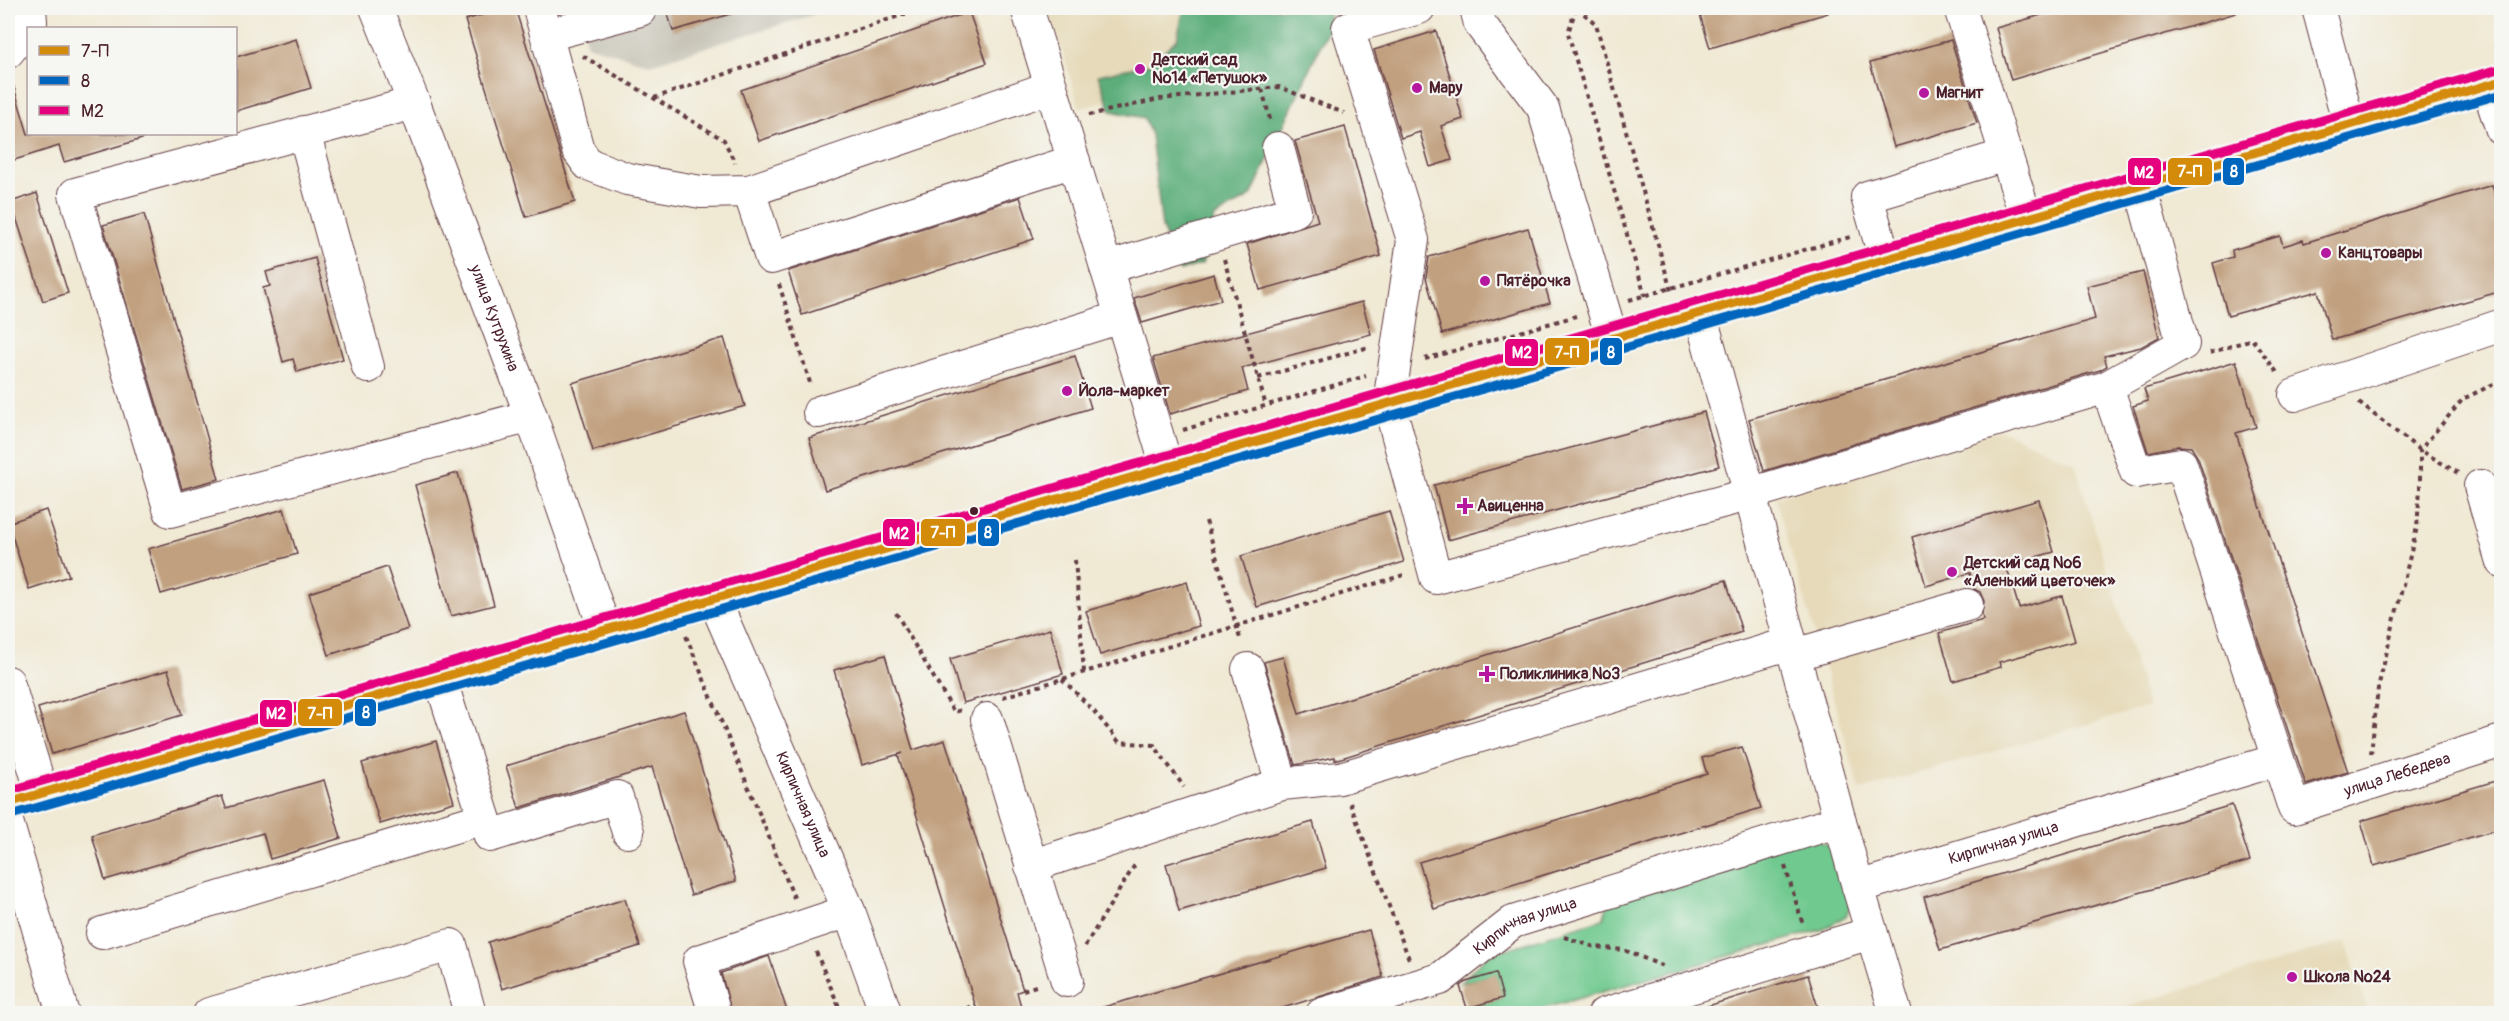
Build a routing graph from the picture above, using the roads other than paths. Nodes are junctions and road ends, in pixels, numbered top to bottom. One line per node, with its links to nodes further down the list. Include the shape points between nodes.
1 (30, 8): 11 (street, via 31,22)
2 (376, 8): 15 (street, улица Кутрухина)
3 (1027, 8): 14 (street)
4 (1419, 8): 34 (street, via 1348,28 1413,240)
5 (1476, 8): 30 (street, via 1480,24 1543,108)
6 (1960, 8): 20 (street)
7 (2318, 8): 16 (street)
8 (640, 10): 9 (street)
9 (543, 21): 23 (street, via 578,150 588,164 627,180 701,192)
10 (27, 27): 12 (street)
11 (27, 27)
12 (8, 52)
13 (2494, 83): 16 (street); 17 (street)
14 (1051, 87): 21 (street); 23 (street)
15 (414, 103): 18 (street); 36 (street, улица Кутрухина)
16 (2349, 124): 22 (street)
17 (2502, 130)
18 (304, 132): 31 (street); 36 (street, via 75,194 170,511)
19 (1278, 148): 26 (street, via 1295,212)
20 (2006, 155): 24 (street); 25 (street, via 1867,197)
21 (1074, 161): 23 (street, via 771,258); 26 (street)
22 (2140, 185): 24 (street); 32 (street, via 2183,344)
23 (749, 191)
24 (2026, 218): 25 (street)
25 (1885, 259): 27 (street)
26 (1106, 268): 28 (street)
27 (1701, 313): 30 (street); 39 (street)
28 (1121, 317): 35 (street); 37 (street)
29 (2502, 325): 33 (street)
30 (1612, 338): 34 (street)
31 (368, 367)
32 (2107, 387): 39 (street); 50 (street, via 2136,472 2181,464)
33 (2295, 395)
34 (1389, 403): 37 (street); 39 (street, via 1436,578)
35 (819, 412)
36 (531, 416): 43 (street, улица Кутрухина)
37 (1167, 467): 41 (street)
38 (2480, 486): 40 (street)
39 (1750, 494): 44 (street)
40 (2502, 562)
41 (714, 598): 43 (street); 60 (street, Кирпичная улица)
42 (1967, 605): 44 (street)
43 (605, 630): 46 (street)
44 (1793, 649): 51 (street, via 1340,778); 55 (street)
45 (1248, 669): 51 (street)
46 (440, 678): 52 (street); 54 (street)
47 (8, 682): 52 (street)
48 (981, 709): 58 (street)
49 (2502, 741): 50 (street, улица Лебедева, via 2294,808)
50 (2277, 760): 59 (street, Кирпичная улица)
51 (1282, 784): 58 (street)
52 (42, 794): 53 (street)
53 (8, 803)
54 (484, 818): 57 (street, via 490,836 617,797); 61 (street)
55 (1840, 822): 59 (street); 64 (street, Кирпичная улица, via 1513,922 1440,979)
56 (8, 825): 65 (street)
57 (628, 832)
58 (1031, 866): 63 (street)
59 (1858, 886): 62 (street)
60 (849, 911): 68 (street, via 699,961); 69 (street, Кирпичная улица)
61 (102, 933)
62 (1871, 933): 71 (street); 72 (street)
63 (1066, 979)
64 (1409, 996): 70 (street, Кирпичная улица)
65 (63, 1014)
66 (209, 1014): 67 (street, via 450,945)
67 (470, 1014)
68 (715, 1014)
69 (886, 1014)
70 (1322, 1014)
71 (1604, 1014)
72 (1896, 1014)

